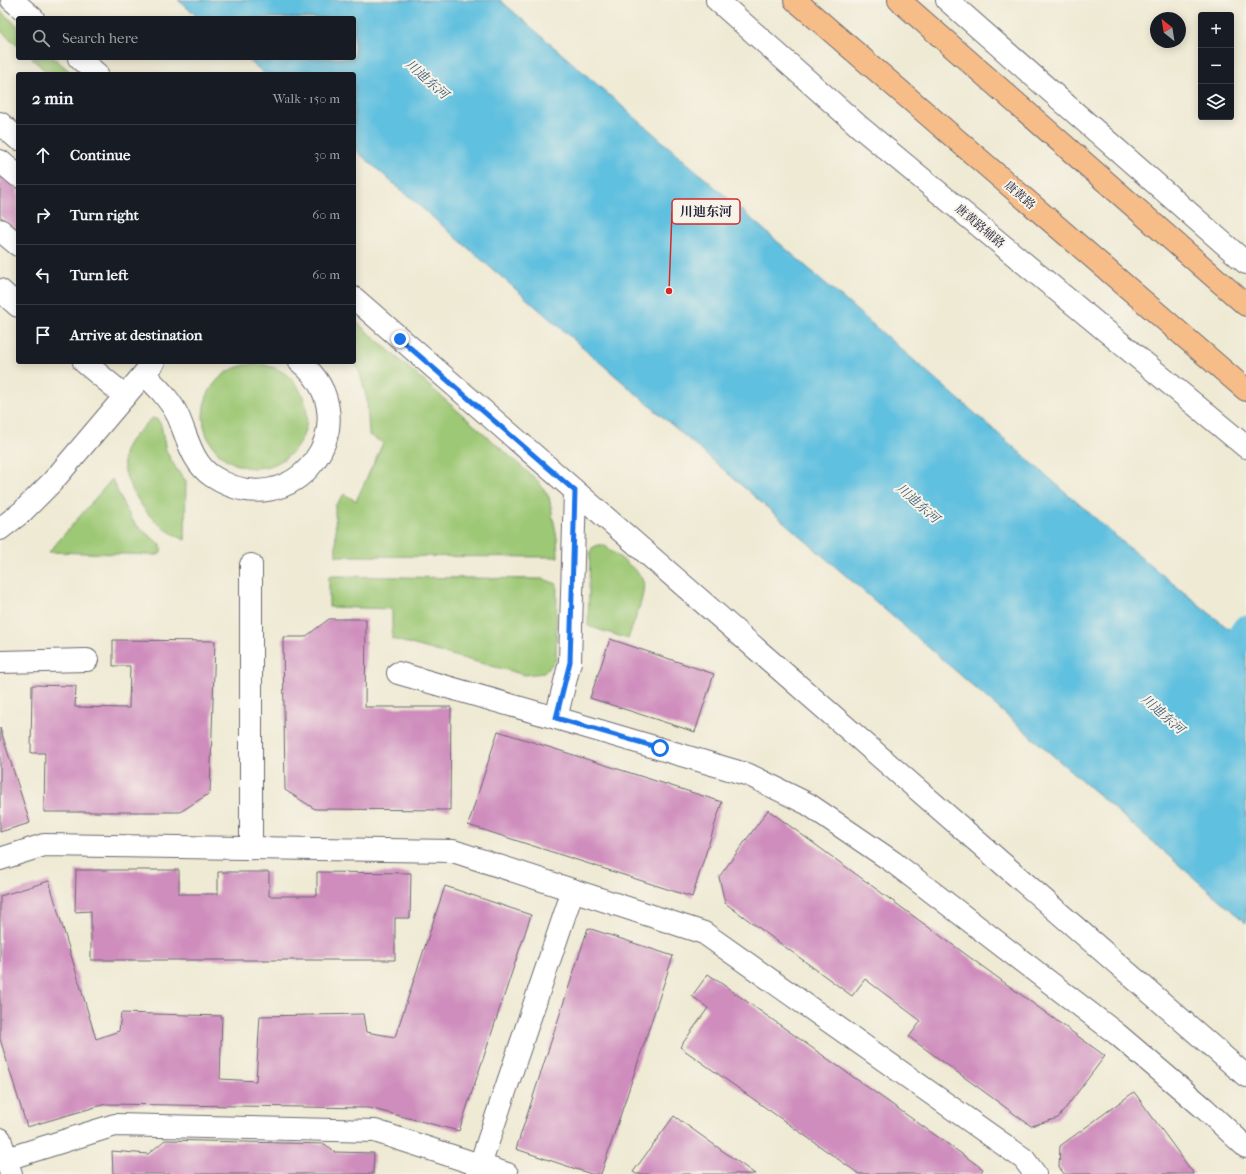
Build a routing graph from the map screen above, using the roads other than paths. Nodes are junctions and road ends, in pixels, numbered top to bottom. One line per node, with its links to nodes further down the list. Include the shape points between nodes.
1 (12, 0): 6 (street)
2 (717, 0): 25 (street, 唐黄路辅路, via 862,128)
3 (795, 0): 23 (main road, 唐黄路)
4 (899, 0): 19 (main road)
5 (947, 0): 15 (street)
6 (31, 16)
7 (80, 60): 8 (street)
8 (95, 72)
9 (0, 123): 10 (street)
10 (16, 137)
11 (0, 160): 12 (street)
12 (16, 174)
13 (0, 230): 14 (street)
14 (16, 243)
15 (1246, 263)
16 (0, 290): 18 (street)
17 (356, 300): 26 (street)
18 (16, 304)
19 (1246, 304)
20 (86, 364): 24 (street)
21 (302, 364): 22 (street, via 312,372 324,392 329,416 326,440 314,462 298,478 276,489 254,491 230,487 210,475 194,458 178,415)
22 (151, 365): 24 (street)
23 (1246, 390)
24 (125, 396): 27 (street, via 53,481)
25 (1246, 447)
26 (575, 491): 32 (street, via 570,662); 36 (street)
27 (0, 529)
28 (251, 565): 33 (street)
29 (87, 660): 30 (street)
30 (0, 662)
31 (398, 673): 32 (street)
32 (556, 718): 38 (street, via 749,774 808,804 893,862 1117,1034)
33 (252, 848): 34 (street, via 44,845); 35 (street, via 453,851)
34 (0, 859)
35 (573, 890): 40 (street); 42 (street, via 704,933 1024,1160)
36 (1246, 1076)
37 (0, 1139): 39 (street)
38 (1246, 1147)
39 (6, 1165): 40 (street, via 115,1125 375,1131)
40 (479, 1170): 41 (street)
41 (507, 1174)
42 (1035, 1174)

